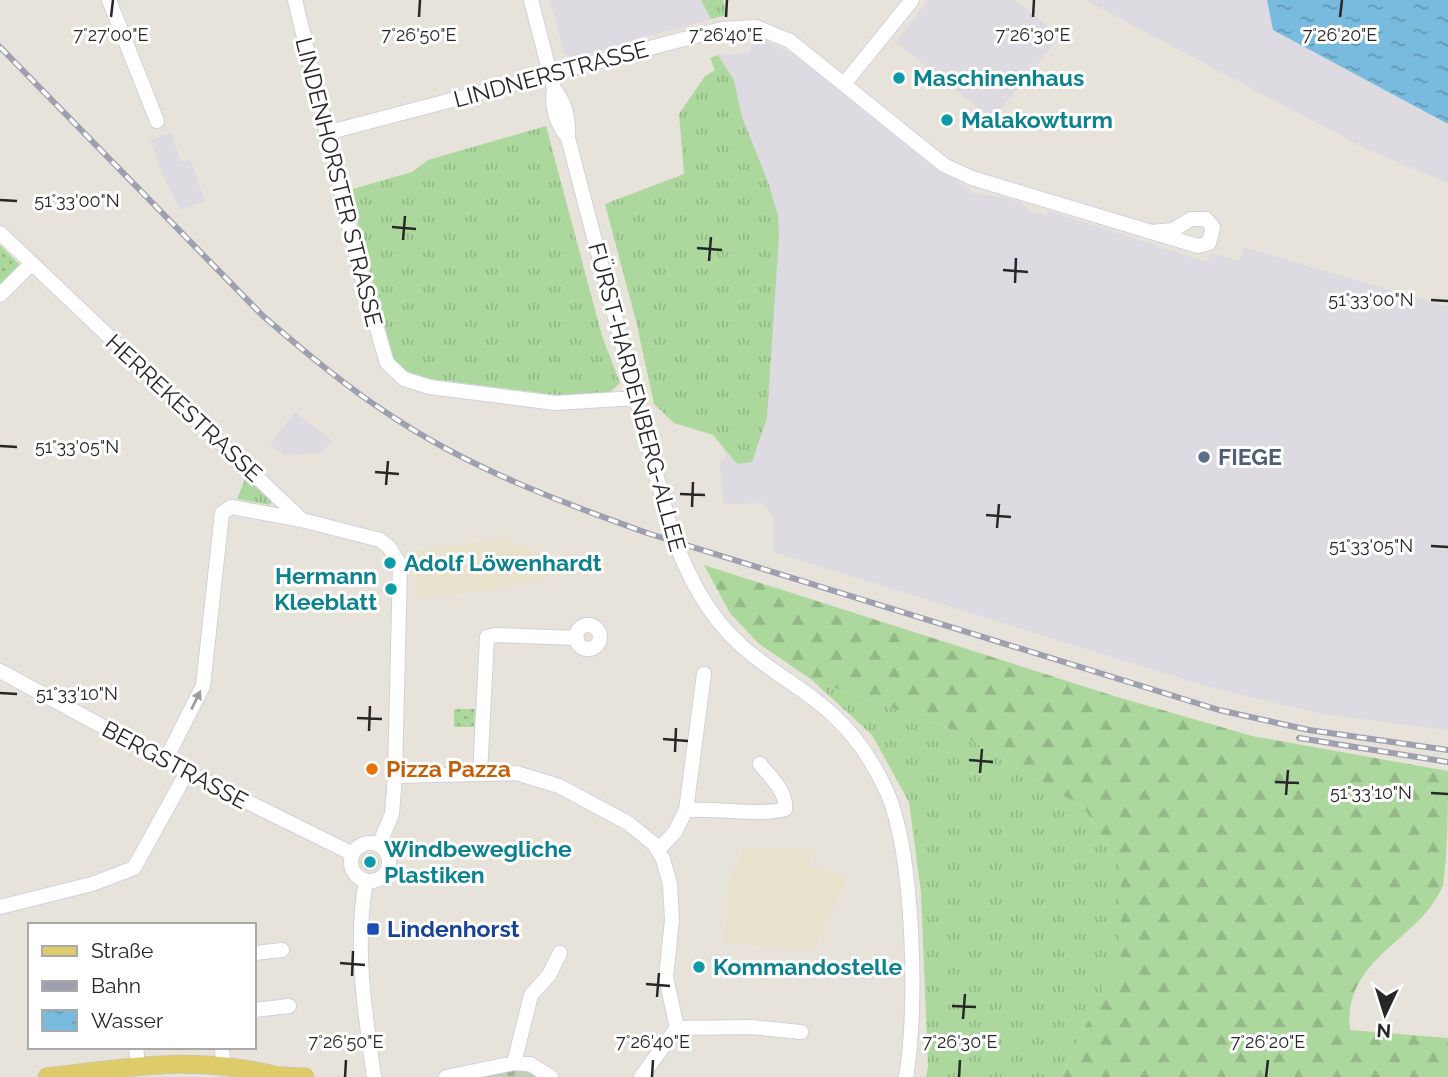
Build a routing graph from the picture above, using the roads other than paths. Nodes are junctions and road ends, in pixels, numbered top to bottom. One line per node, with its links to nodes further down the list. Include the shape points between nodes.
1 (109, 0): 7 (street)
2 (295, 0): 8 (street, LINDENHORSTER STRASSE)
3 (531, 0): 5 (street, FÜRST-HARDENBERG-ALLEE)
4 (912, 0): 6 (street)
5 (552, 82): 6 (street, LINDNERSTRASSE, via 742,26 790,41); 8 (street, LINDNERSTRASSE); 13 (street, FÜRST-HARDENBERG-ALLEE, via 563,99 568,138)
6 (844, 84): 9 (street, LINDNERSTRASSE, via 944,165 972,178)
7 (157, 121)
8 (326, 133): 13 (street, LINDENHORSTER STRASSE, via 379,343 387,363 404,379 430,387 555,403)
9 (1150, 232)
10 (0, 233): 11 (street, HERREKESTRASSE)
11 (30, 265): 12 (street); 14 (street, HERREKESTRASSE)
12 (0, 295)
13 (636, 398): 47 (street, FÜRST-HARDENBERG-ALLEE, via 671,531 698,592 743,647 851,733 888,794 904,864 912,966)
14 (302, 520): 18 (street, one-way to 14, via 203,686 222,513 225,508); 22 (street, HERREKESTRASSE, via 380,540 400,565)
15 (577, 638): 21 (street, via 487,637)
16 (0, 671): 18 (street, BERGSTRASSE)
17 (705, 674): 23 (street)
18 (166, 761): 20 (street, BERGSTRASSE)
19 (761, 764): 23 (street, via 781,791 785,808 766,813)
20 (187, 772): 26 (street, BERGSTRASSE); 28 (street, via 134,868 92,884)
21 (480, 774): 22 (street); 25 (street, via 516,773 559,786 628,823)
22 (395, 776): 24 (street, via 392,814)
23 (686, 810): 25 (street, via 675,832)
24 (379, 845): 26 (street, via 367,843); 27 (street, via 389,866 383,876)
25 (658, 850): 34 (street, via 672,900 666,977)
26 (353, 854): 27 (street, via 353,871)
27 (366, 881): 43 (street, via 363,994)
28 (0, 907)
29 (282, 950): 30 (street)
30 (256, 953)
31 (560, 953): 38 (street, via 531,995)
32 (289, 1006): 33 (street)
33 (256, 1010)
34 (677, 1028): 35 (street); 46 (street)
35 (801, 1032)
36 (136, 1049): 39 (street)
37 (218, 1063): 39 (main road); 41 (main road)
38 (514, 1063): 44 (street); 45 (street, via 530,1064)
39 (138, 1066): 40 (main road)
40 (47, 1077)
41 (281, 1077): 42 (main road)
42 (305, 1077)
43 (374, 1077)
44 (446, 1077)
45 (551, 1077)
46 (641, 1077)
47 (906, 1077)

